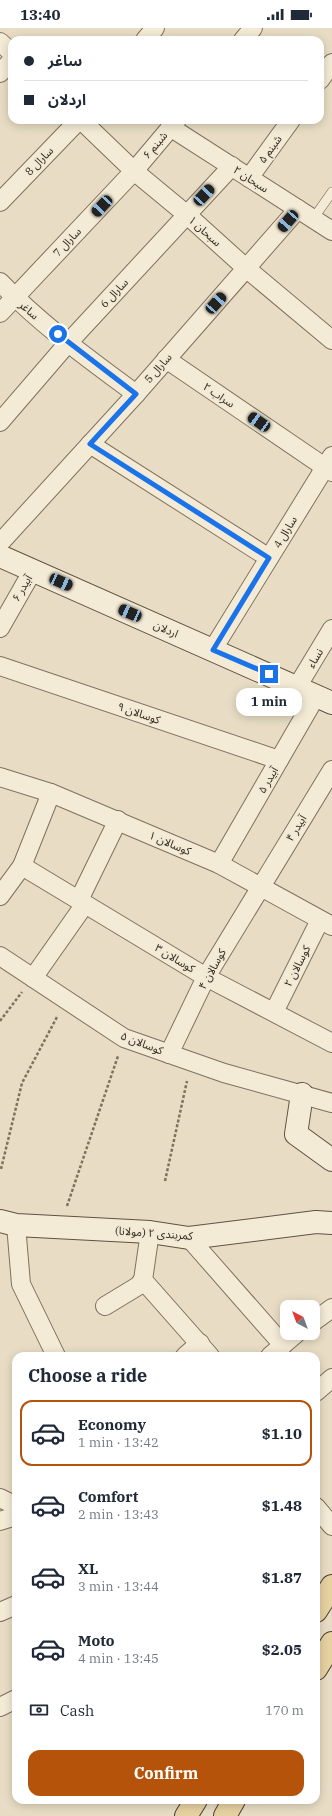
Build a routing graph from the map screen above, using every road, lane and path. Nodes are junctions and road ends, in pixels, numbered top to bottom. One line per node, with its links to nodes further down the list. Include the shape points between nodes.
1 (155, 28): 3 (street)
2 (253, 28): 4 (street)
3 (148, 36)
4 (246, 36)
5 (0, 42): 6 (street)
6 (8, 49)
7 (332, 63): 10 (street)
8 (8, 64): 9 (street)
9 (0, 73)
10 (324, 74)
11 (76, 124): 19 (street, سارال 8)
12 (84, 124): 16 (street, سبحان ۱)
13 (173, 124): 15 (street, سبحان ۲); 16 (street, شبنم ۶)
14 (288, 124): 17 (street, شبنم ۵)
15 (232, 166): 17 (street, سبحان ۲); 21 (street, سارال 6)
16 (134, 171): 21 (street, سبحان ۱); 26 (street, سارال 7)
17 (249, 178): 20 (street, سبحان ۲)
18 (332, 192): 22 (lane)
19 (0, 202)
20 (298, 209): 22 (street, سبحان ۲); 24 (street, سارال 5)
21 (186, 214): 24 (street, سبحان ۱); 29 (street, سارال 6)
22 (313, 219): 23 (street, سبحان ۲)
23 (332, 231)
24 (247, 269): 28 (street, سبحان ۱); 30 (street, سارال 5)
25 (0, 282): 26 (street, ساغر)
26 (15, 298): 27 (street, سارال 7); 29 (street, ساغر)
27 (0, 313)
28 (332, 340)
29 (68, 343): 31 (street, ساغر); 32 (street, سارال 6)
30 (166, 359): 31 (street, سارال 5); 34 (street, سراب ۲)
31 (136, 394): 33 (street, سارال 5)
32 (0, 422)
33 (90, 444): 35 (street, سارال 5); 37 (street)
34 (330, 465): 37 (street, سارال 4)
35 (0, 543)
36 (0, 556): 38 (street, اردلان)
37 (269, 558): 41 (street, سارال 4)
38 (33, 570): 39 (street, آبیدر ۶); 41 (street, اردلان)
39 (0, 628)
40 (332, 629): 43 (street, نساء)
41 (213, 650): 43 (street, اردلان)
42 (0, 666): 44 (street, کوسالان ۹)
43 (315, 695): 44 (street, آبیدر ۵)
44 (279, 760): 49 (street, آبیدر ۵)
45 (332, 770): 51 (street, آبیدر ۴)
46 (0, 777): 47 (street, کوسالان ۱)
47 (51, 793): 48 (street, کوسالان ۱); 50 (street)
48 (118, 820): 49 (street, کوسالان ۱); 53 (street)
49 (219, 864): 51 (street, کوسالان ۱)
50 (22, 866): 52 (street); 53 (street, کوسالان ۳)
51 (260, 887): 54 (street, کوسالان ۱); 56 (street, کوسالان ۴)
52 (0, 896)
53 (82, 902): 56 (street, کوسالان ۳); 57 (street)
54 (326, 923): 59 (street, کوسالان ۲)
55 (0, 956): 57 (street, کوسالان ۵)
56 (206, 977): 59 (street, کوسالان ۳); 63 (street, کوسالان ۴)
57 (33, 978): 58 (street, کوسالان ۵); 60 (path)
58 (66, 1000): 61 (street, کوسالان ۵); 68 (path, via 22,1084)
59 (274, 1012): 62 (street, کوسالان ۳)
60 (0, 1021)
61 (124, 1038): 63 (street, کوسالان ۵); 72 (path)
62 (332, 1043)
63 (169, 1054): 64 (street, کوسالان ۵)
64 (191, 1061): 65 (street, کوسالان ۵, via 224,1073); 69 (path)
65 (302, 1094): 66 (street, کوسالان ۵); 67 (street, via 296,1134)
66 (332, 1103)
67 (332, 1160)
68 (0, 1169)
69 (165, 1181)
70 (8, 1223): 72 (street, کمربندی ۲ (مولانا)); 82 (street, via 21,1284)
71 (332, 1223): 74 (street, کمربندی ۲ (مولانا), via 316,1222)
72 (60, 1228): 73 (street, کمربندی ۲ (مولانا))
73 (150, 1232): 74 (street, کمربندی ۲ (مولانا)); 75 (street)
74 (189, 1238): 81 (street)
75 (143, 1280): 76 (street, via 138,1286); 80 (street)
76 (105, 1306)
77 (332, 1308): 78 (street)
78 (320, 1317)
79 (289, 1340): 81 (street)
80 (205, 1350)
81 (277, 1350)
82 (54, 1352)
83 (332, 1378): 84 (street)
84 (320, 1388)
85 (0, 1498): 86 (street)
86 (12, 1504)
87 (320, 1512): 90 (street)
88 (12, 1517): 89 (street)
89 (0, 1521)
90 (332, 1526)
91 (332, 1586): 92 (main road)
92 (320, 1605)
93 (12, 1607): 94 (street)
94 (0, 1612)
95 (12, 1701): 96 (street)
96 (0, 1707)
97 (194, 1804): 99 (main road)
98 (232, 1804): 100 (main road)
99 (186, 1816)
100 (225, 1816)

